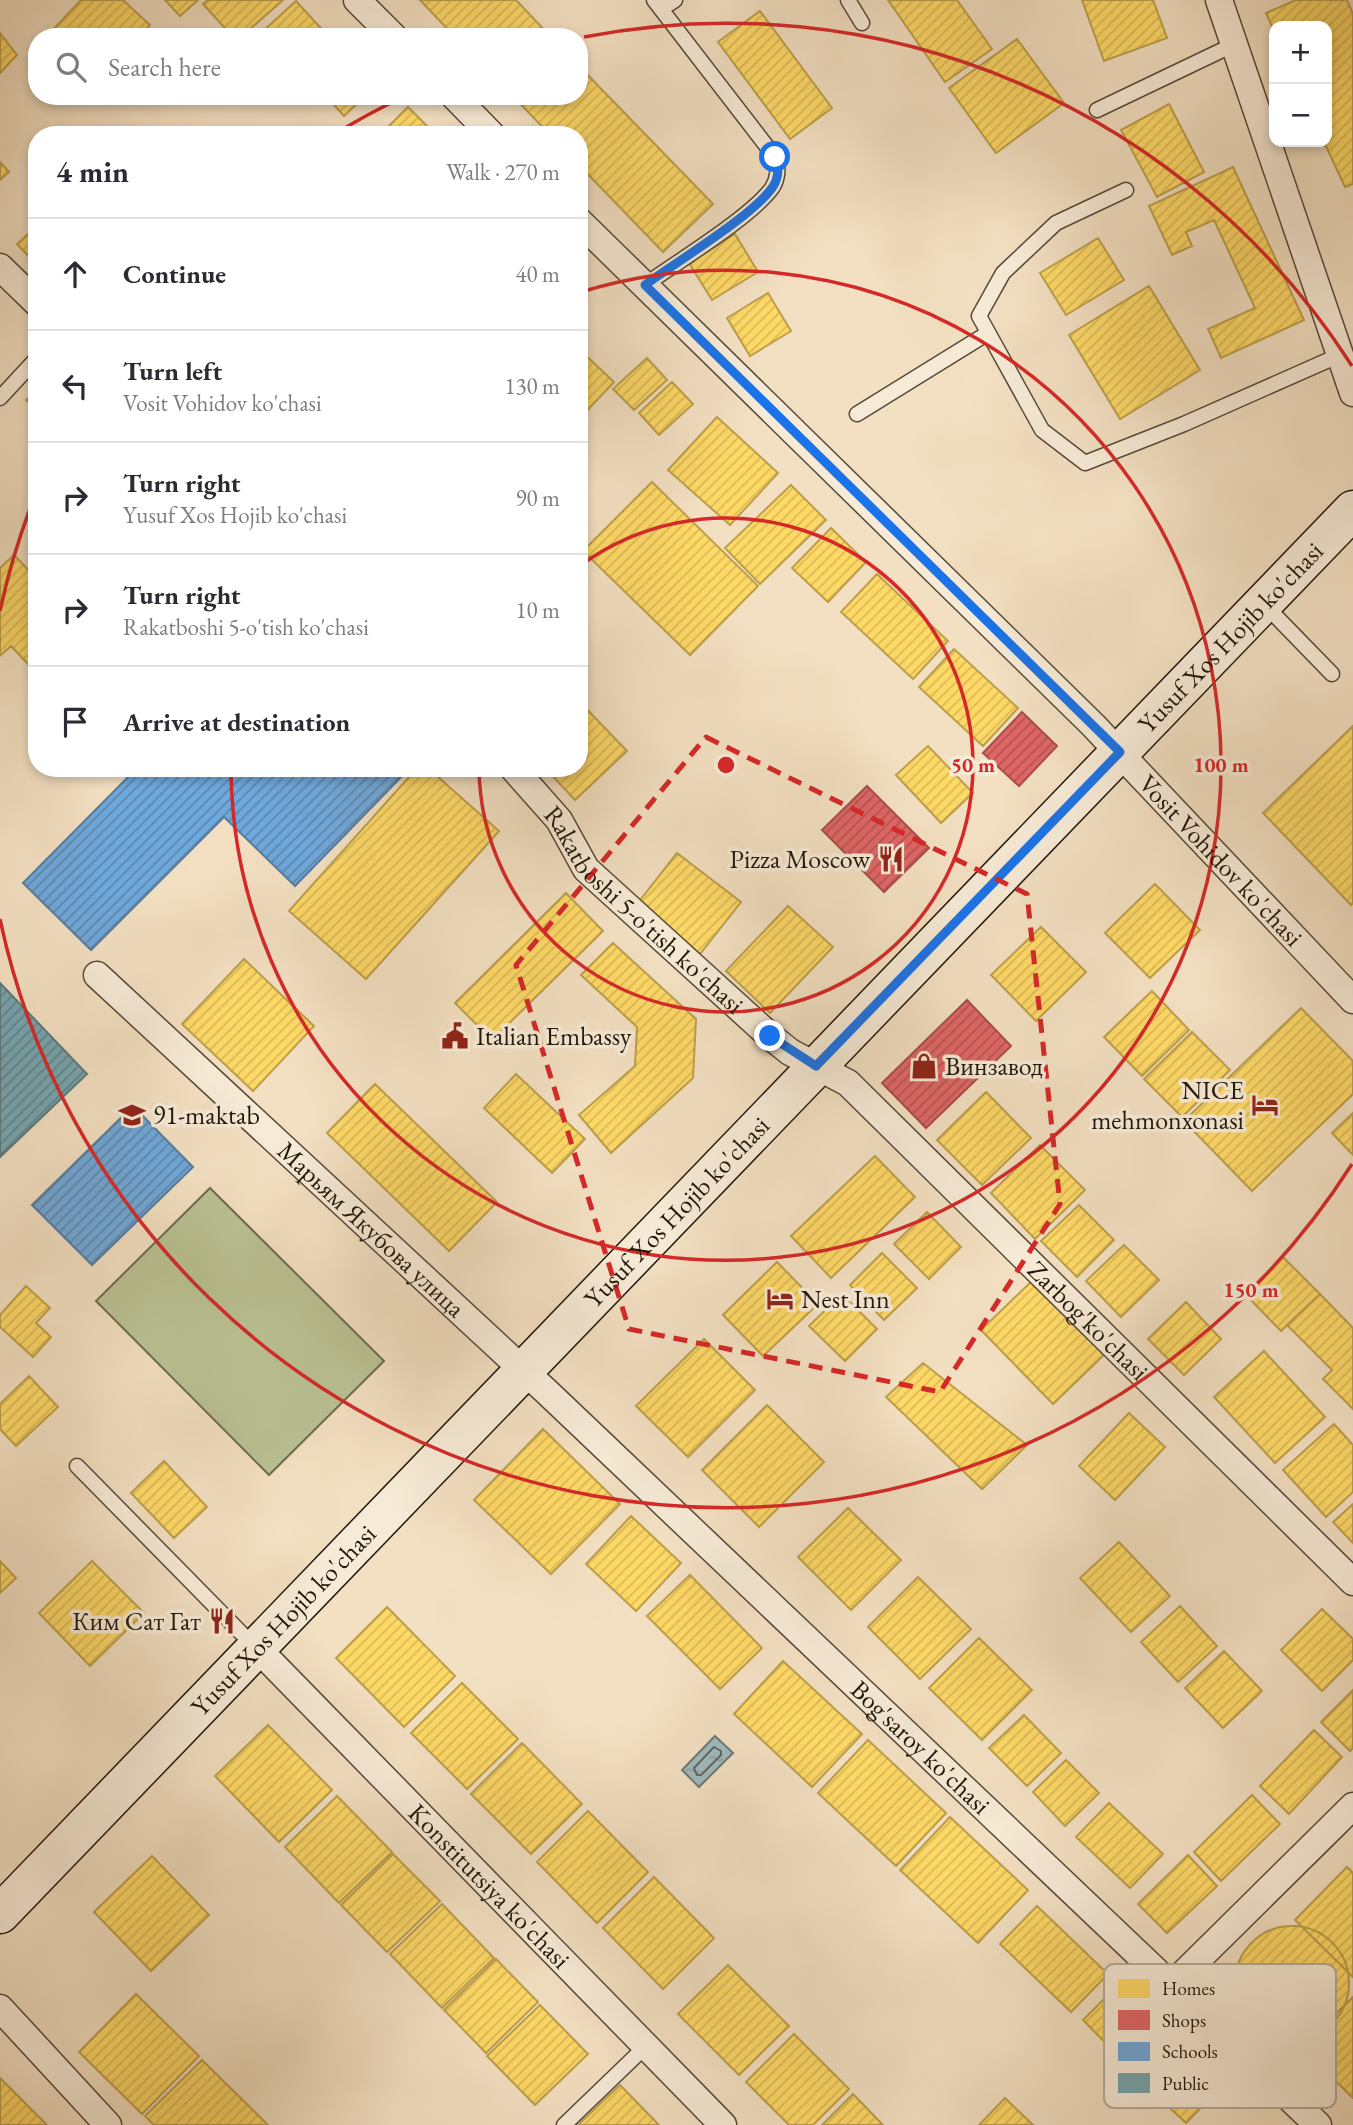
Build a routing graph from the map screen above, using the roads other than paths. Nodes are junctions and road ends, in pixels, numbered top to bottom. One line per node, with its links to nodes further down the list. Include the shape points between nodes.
1 (357, 0): 7 (street)
2 (675, 0): 5 (lane)
3 (848, 0): 6 (lane)
4 (1219, 0): 8 (street)
5 (657, 4): 15 (lane, via 779,167 773,187 754,205)
6 (862, 23)
7 (385, 28)
8 (1235, 44): 10 (lane); 18 (street)
9 (463, 105): 11 (street)
10 (1097, 110)
11 (483, 126)
12 (1126, 190): 17 (lane, via 1056,223 1003,273 979,316)
13 (588, 229): 15 (street, Vosit Vohidov ko'chasi)
14 (0, 267): 16 (street)
15 (645, 285): 26 (street, Vosit Vohidov ko'chasi)
16 (28, 294)
17 (988, 333): 18 (lane, via 1042,430 1085,463); 22 (lane)
18 (1340, 355): 20 (street)
19 (28, 368): 21 (lane)
20 (1353, 394)
21 (0, 398)
22 (858, 414)
23 (1353, 510): 24 (main road, Yusuf Xos Hojib ko'chasi)
24 (1263, 603): 25 (lane); 26 (main road, Yusuf Xos Hojib ko'chasi)
25 (1332, 674)
26 (1120, 752): 29 (street, Vosit Vohidov ko'chasi); 30 (main road, Yusuf Xos Hojib ko'chasi)
27 (521, 777): 30 (street, Rakatboshi 5-o'tish ko'chasi, via 559,820 586,869 770,1036)
28 (97, 975): 31 (street, Марьям Якубова улица)
29 (1353, 1000)
30 (816, 1066): 31 (main road, Yusuf Xos Hojib ko'chasi); 33 (street, Zarbog'ko'chasi, via 848,1083)
31 (523, 1370): 34 (main road, Yusuf Xos Hojib ko'chasi); 37 (street, Bog'saroy ko'chasi)
32 (77, 1466): 34 (lane)
33 (1353, 1582)
34 (256, 1647): 36 (main road, Yusuf Xos Hojib ko'chasi); 40 (street, Konstitutsiya ko'chasi)
35 (1353, 1805): 38 (street)
36 (0, 1914)
37 (1152, 1964)
38 (1193, 1964)
39 (0, 2008): 42 (street)
40 (645, 2047): 43 (lane); 44 (street, Konstitutsiya ko'chasi)
41 (1301, 2108): 45 (street, Bog'saroy ko'chasi)
42 (108, 2125)
43 (564, 2125)
44 (723, 2125)
45 (1318, 2125)

